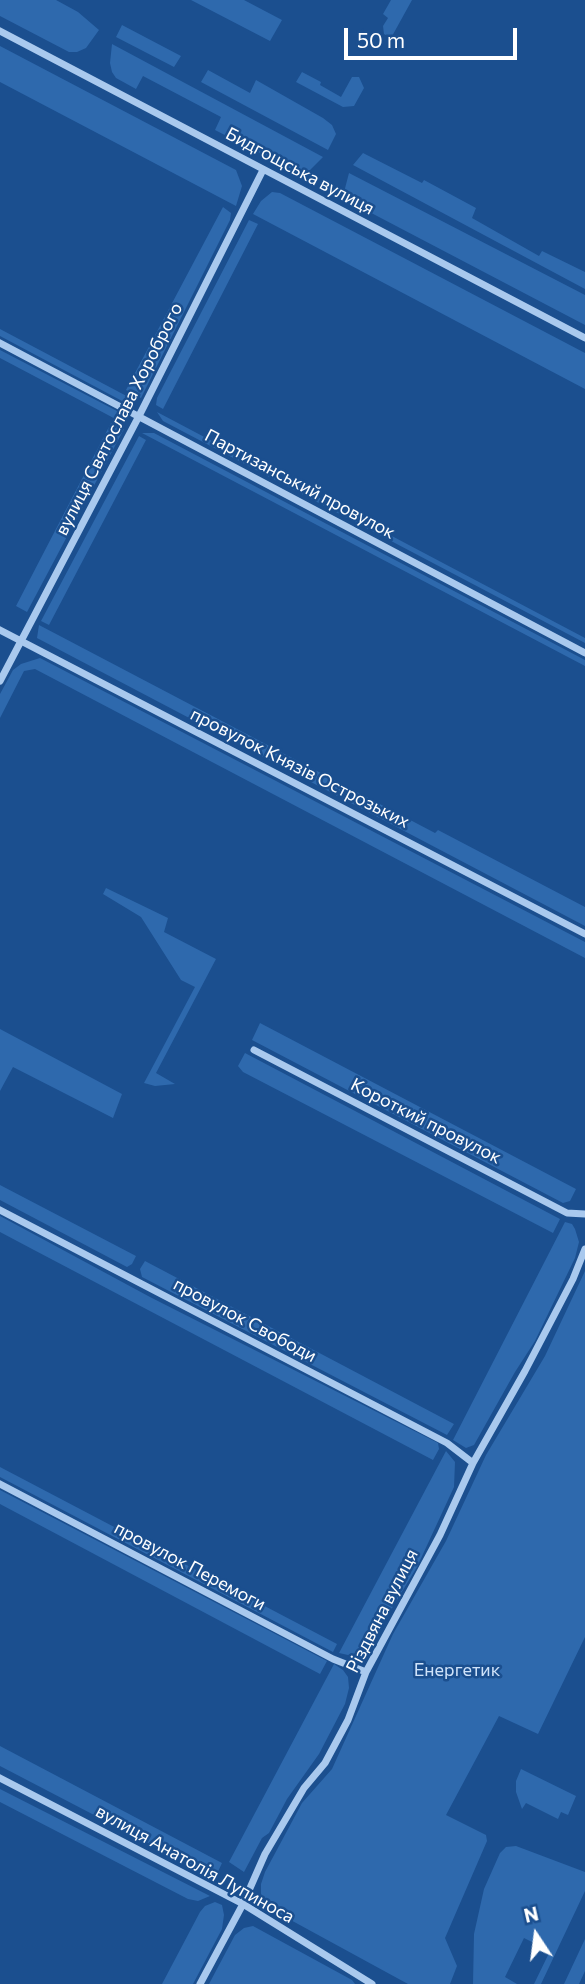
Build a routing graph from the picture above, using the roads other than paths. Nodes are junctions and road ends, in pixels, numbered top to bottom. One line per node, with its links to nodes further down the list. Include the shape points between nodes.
1 (0, 31): 2 (street, Бидгощська вулиця)
2 (263, 170): 3 (street, Бидгощська вулиця); 5 (street, вулиця Святослава Хороброго)
3 (585, 338)
4 (0, 343): 5 (street, Партизанський провулок)
5 (139, 416): 7 (street, вулиця Святослава Хороброго); 8 (street, Партизанський провулок)
6 (0, 630): 7 (street, провулок Князів Острозьких)
7 (21, 642): 9 (street, вулиця Святослава Хороброго); 10 (street, провулок Князів Острозьких)
8 (585, 653)
9 (0, 681)
10 (585, 934)
11 (254, 1050): 13 (street, Короткий провулок, via 567,1213)
12 (0, 1210): 15 (street, провулок Свободи, via 447,1443)
13 (585, 1214)
14 (585, 1249): 15 (street, Різдвяна вулиця)
15 (473, 1463): 17 (street, Різдвяна вулиця)
16 (0, 1484): 17 (street, провулок Перемоги, via 333,1659)
17 (366, 1672): 19 (street, Різдвяна вулиця, via 348,1720 265,1854)
18 (0, 1778): 19 (street, вулиця Анатолія Лупиноса)
19 (243, 1904): 20 (street, Різдвяна вулиця); 21 (street, вулиця Анатолія Лупиноса)
20 (200, 1984)
21 (372, 1984)

